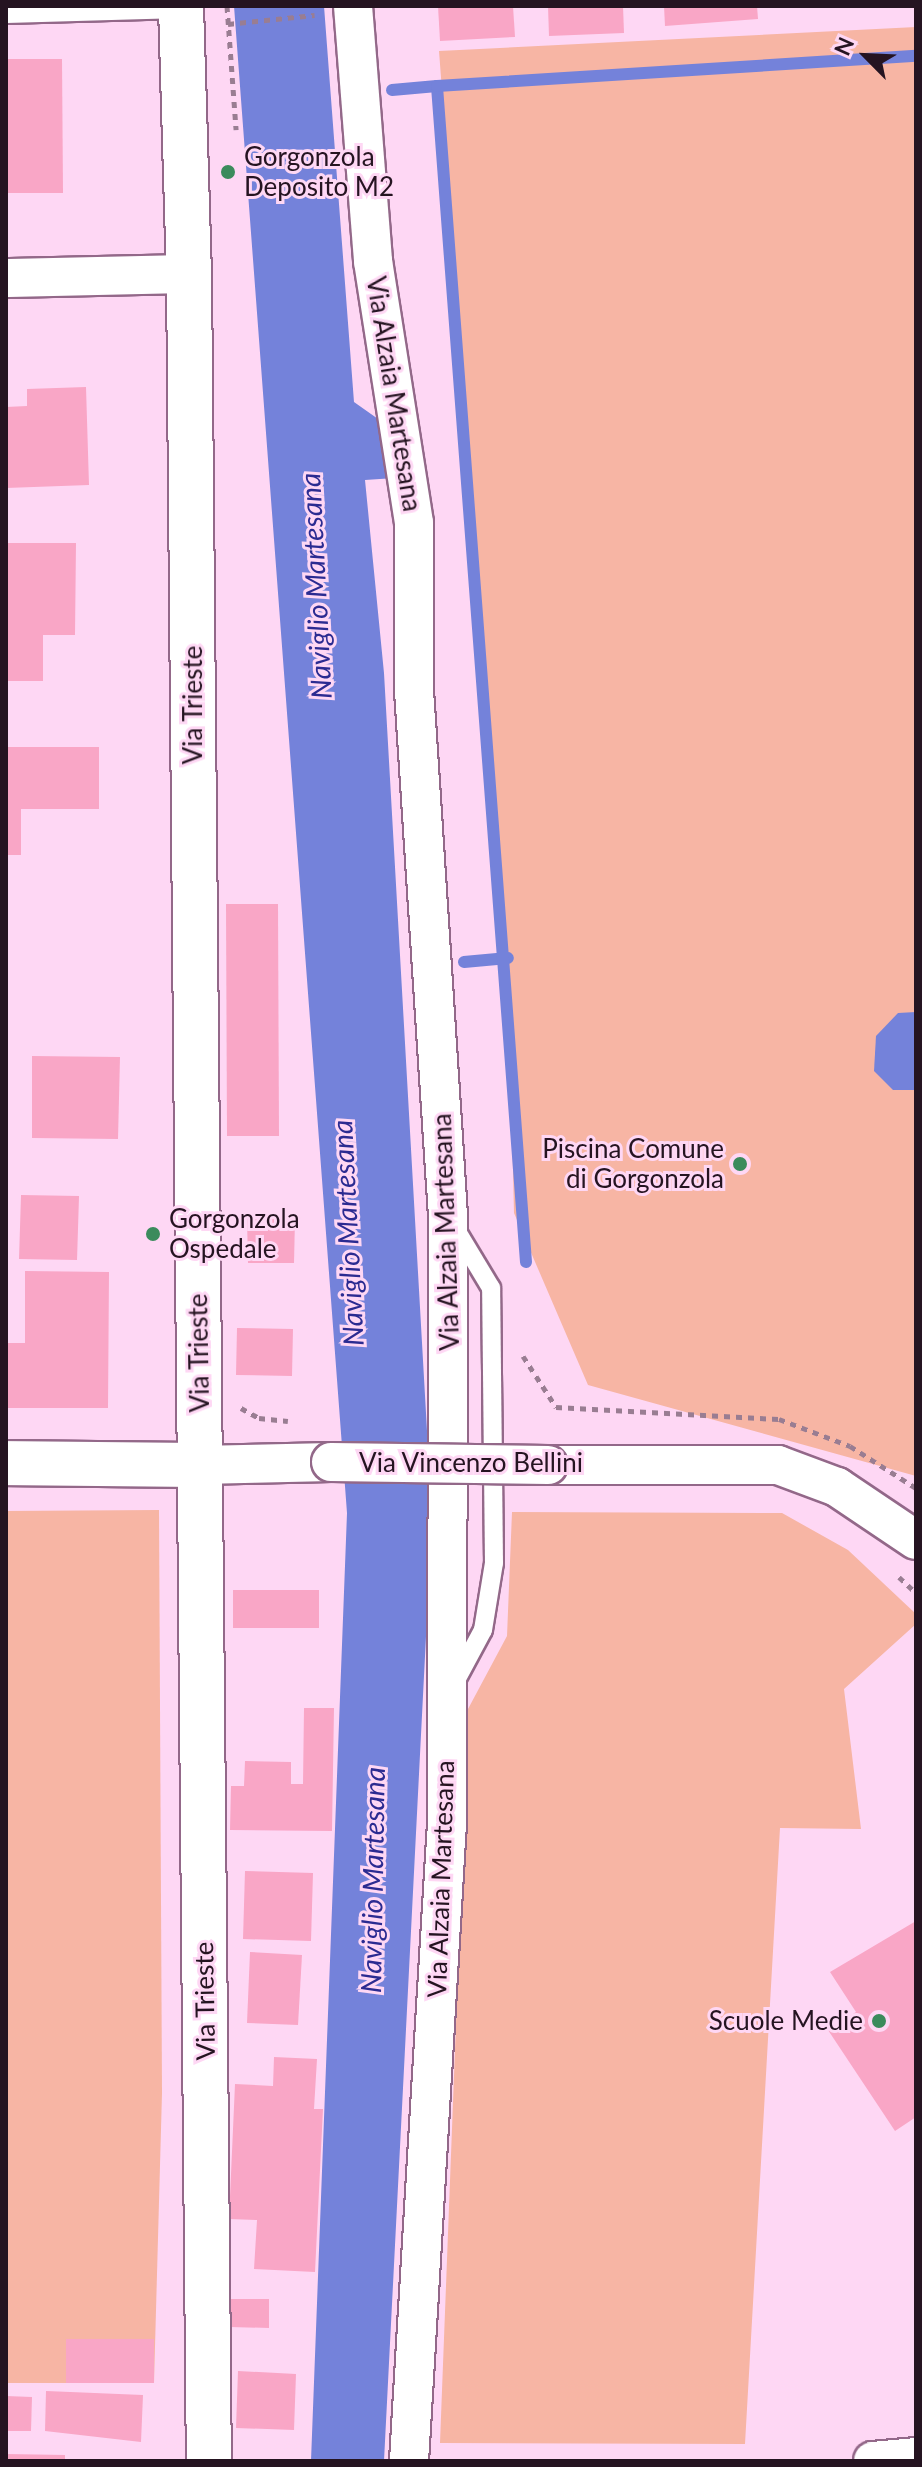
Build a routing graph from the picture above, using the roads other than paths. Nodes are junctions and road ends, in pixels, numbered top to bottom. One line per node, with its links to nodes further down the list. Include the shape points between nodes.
1 (181, 8): 3 (lane); 4 (street, Via Trieste)
2 (337, 10): 6 (street, Via Alzaia Martesana, via 414,523 414,690)
3 (6, 14)
4 (189, 274): 5 (street); 8 (street, Via Trieste)
5 (6, 278)
6 (448, 1216): 10 (street, Via Alzaia Martesana, via 452,1505); 10 (lane, via 484,1272 493,1310 490,1607)
7 (6, 1463): 8 (street, Via Vincenzo Bellini)
8 (200, 1465): 9 (street, Via Vincenzo Bellini, bridge, via 778,1465 837,1487); 12 (street, Via Trieste)
9 (916, 1540)
10 (447, 1698): 13 (street, Via Alzaia Martesana, via 447,1823)
11 (916, 2457): 14 (street)
12 (209, 2461)
13 (409, 2461)
14 (873, 2461)

